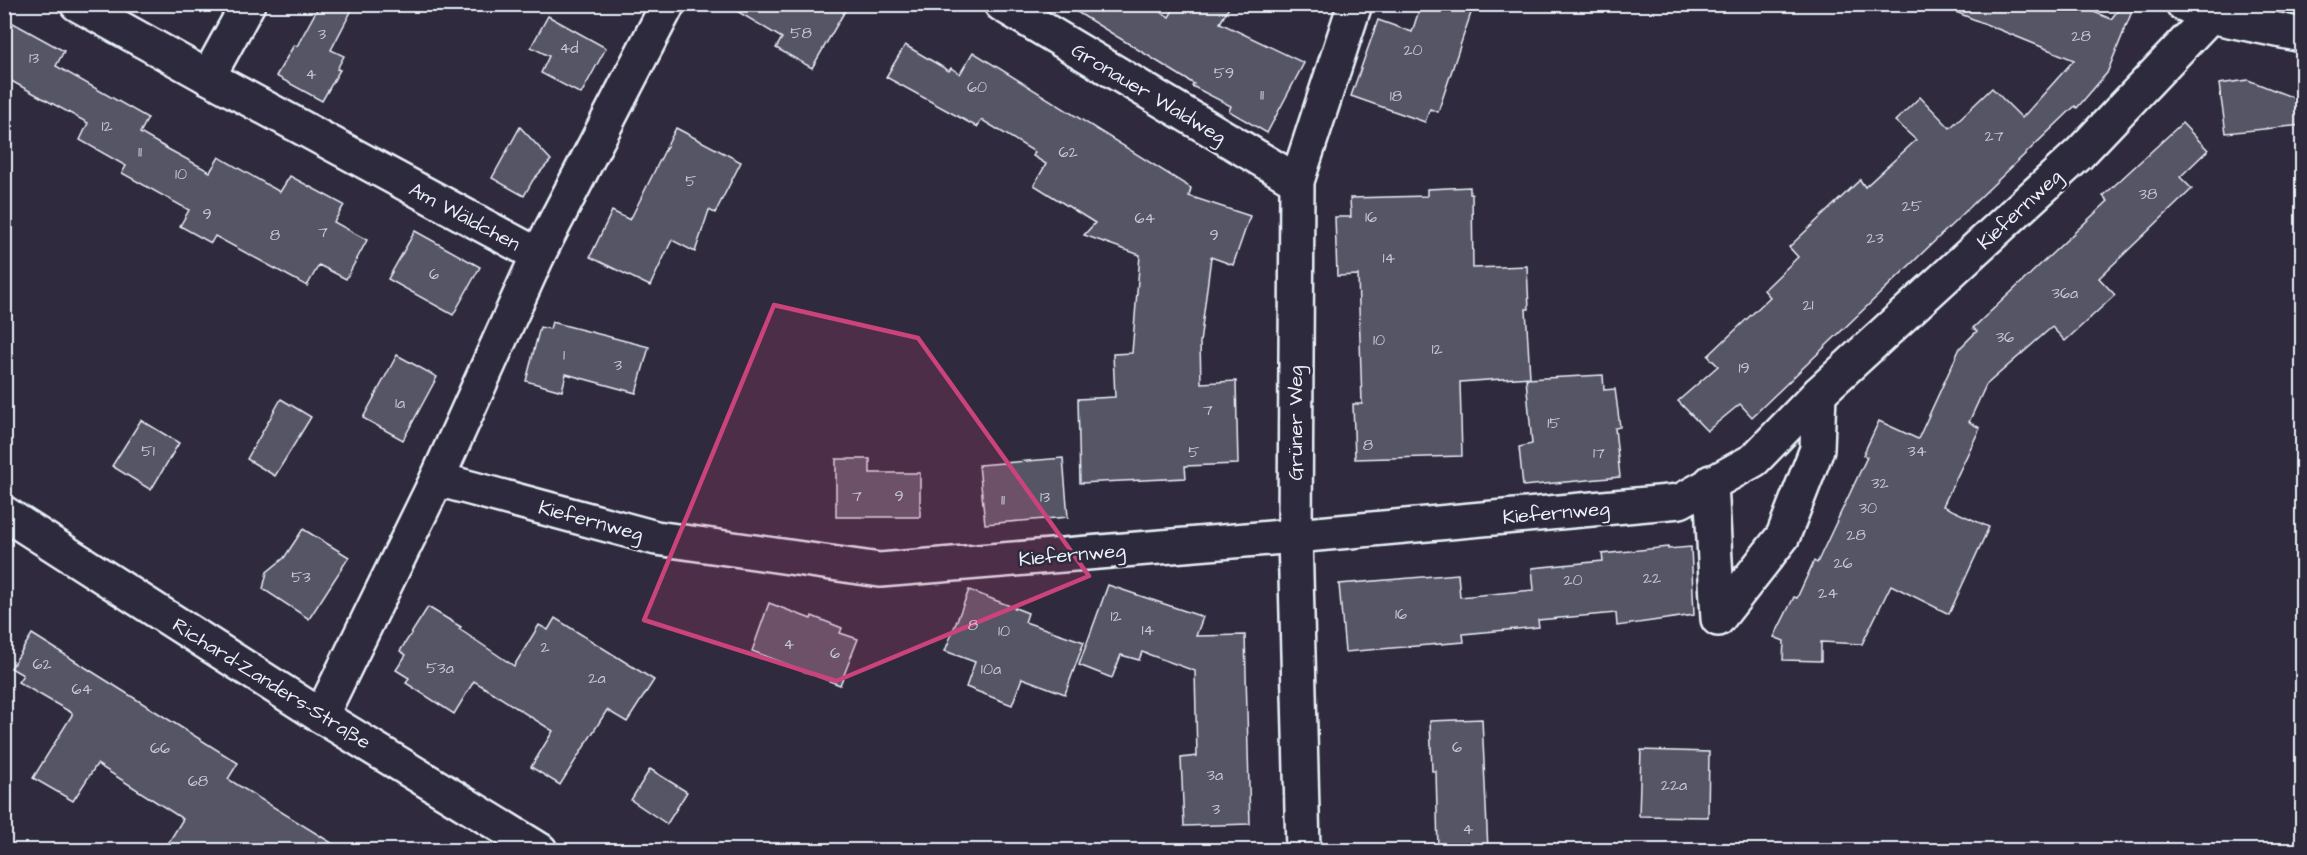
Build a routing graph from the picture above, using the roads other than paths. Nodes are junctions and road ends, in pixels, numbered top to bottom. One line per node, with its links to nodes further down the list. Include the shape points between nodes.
1 (77, 4): 8 (street, Am Wäldchen)
2 (248, 4): 8 (street)
3 (668, 4): 10 (street, Am Wäldchen)
4 (1001, 4): 9 (street, Gronauer Waldweg)
5 (1355, 4): 9 (street, Grüner Weg)
6 (2197, 10): 7 (street); 11 (street, Kiefernweg, via 2079,154)
7 (2302, 35)
8 (208, 77): 10 (street, Am Wäldchen)
9 (1297, 181): 15 (street, Grüner Weg)
10 (538, 255): 12 (street)
11 (1819, 393): 13 (street, Kiefernweg, via 1754,460); 13 (street, via 1817,449 1783,536 1718,619)
12 (437, 479): 15 (street, Kiefernweg, via 656,538 880,570); 16 (street)
13 (1711, 482): 15 (street, Kiefernweg, via 1680,501)
14 (4, 513): 16 (street, Richard-Zanders-Straße)
15 (1295, 536): 18 (street, Grüner Weg)
16 (321, 716): 17 (street, Richard-Zanders-Straße)
17 (540, 850)
18 (1303, 850)

